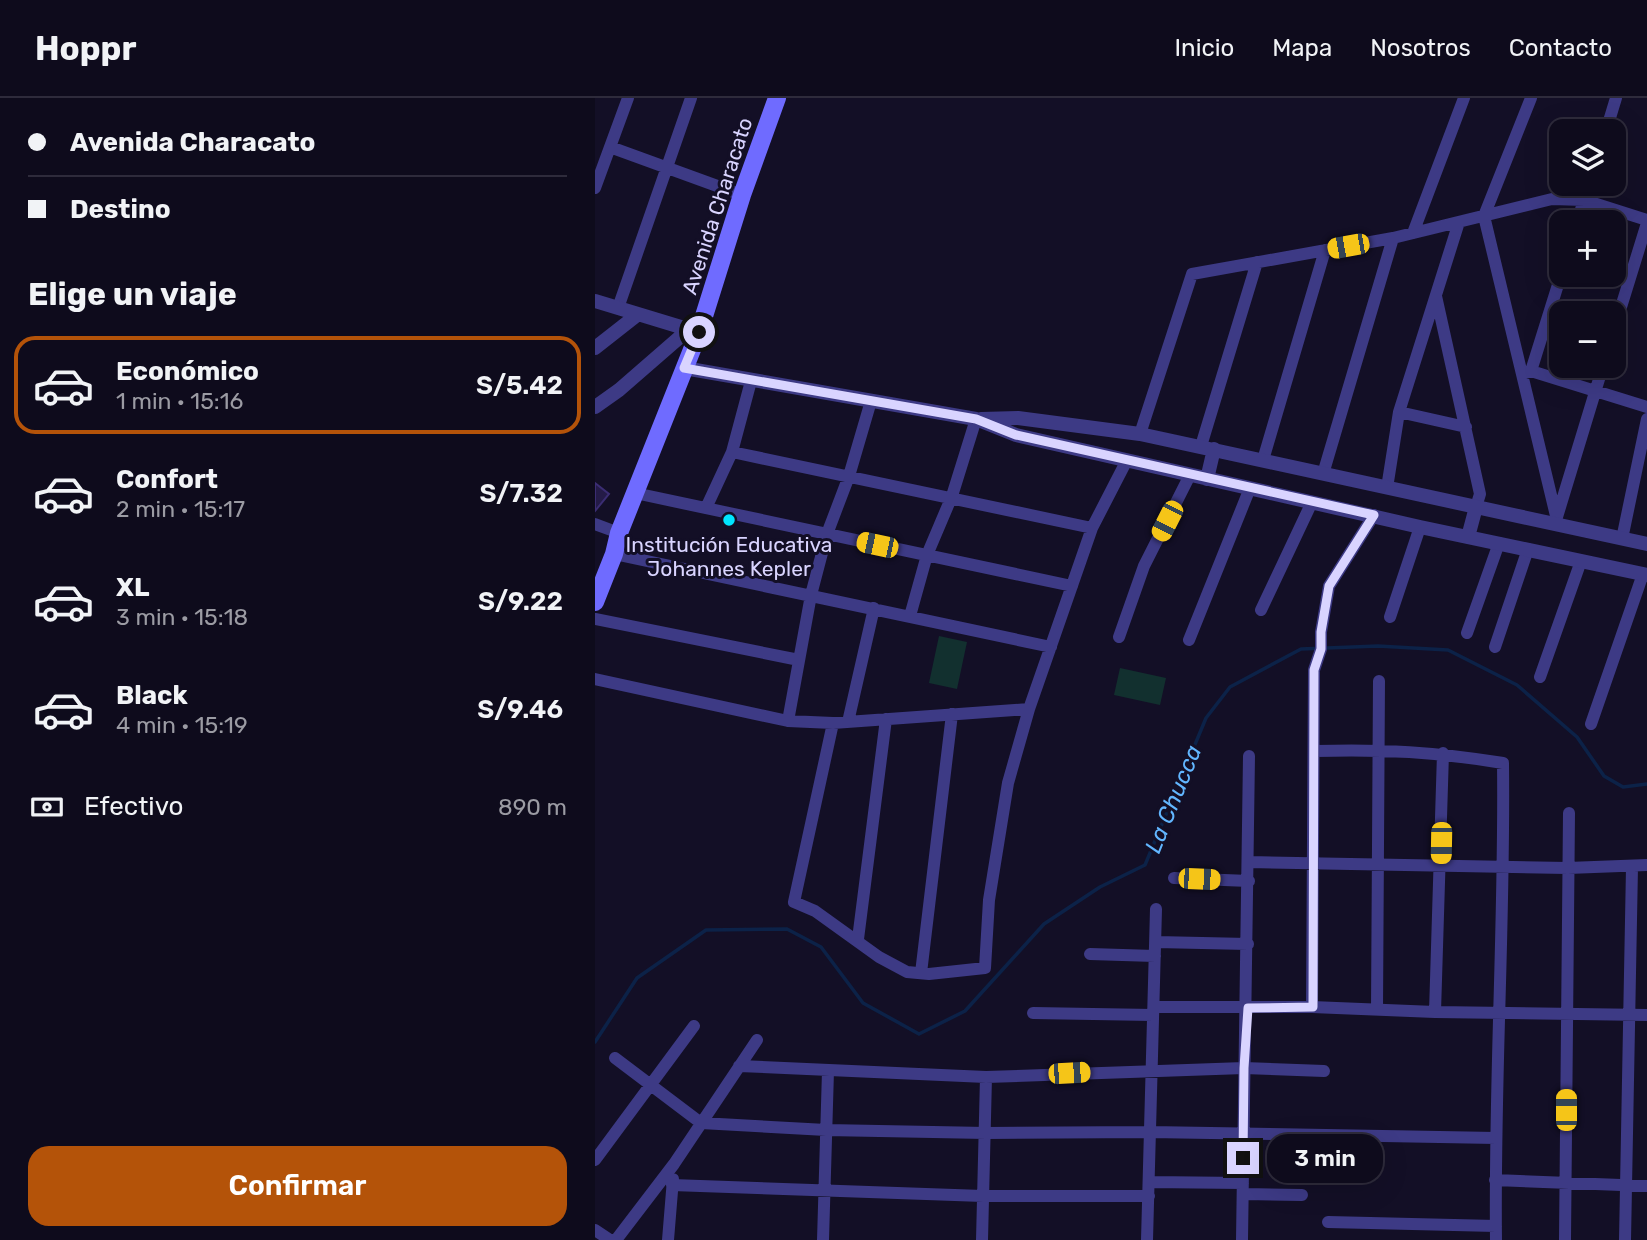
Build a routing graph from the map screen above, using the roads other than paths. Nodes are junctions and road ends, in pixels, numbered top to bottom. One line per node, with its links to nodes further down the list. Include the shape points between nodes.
1 (628, 98): 8 (street)
2 (691, 98): 9 (street)
3 (776, 98): 11 (main road, Avenida Characato)
4 (1464, 98): 18 (street)
5 (1531, 98): 15 (street)
6 (1616, 98): 7 (street)
7 (1609, 119)
8 (610, 147): 9 (street); 10 (street)
9 (667, 167): 11 (street); 26 (street)
10 (595, 188)
11 (742, 195): 28 (main road, Avenida Characato)
12 (1585, 196): 13 (street)
13 (1584, 200): 14 (street); 15 (street, via 1552,199); 16 (street)
14 (1581, 210)
15 (1484, 216): 17 (street); 31 (street)
16 (1647, 221): 25 (street)
17 (1459, 222): 18 (street); 23 (street)
18 (1413, 233): 19 (street)
19 (1393, 238): 20 (street); 47 (street)
20 (1325, 250): 21 (street); 46 (street)
21 (1257, 262): 42 (street, via 1192,274); 43 (street)
22 (1557, 287): 31 (street)
23 (1436, 295): 38 (street); 41 (street)
24 (595, 301): 26 (street)
25 (1623, 301)
26 (618, 308): 27 (street)
27 (637, 315): 28 (street); 29 (street)
28 (694, 331): 30 (main road, Avenida Characato); 36 (street)
29 (595, 348)
30 (684, 368): 33 (street); 53 (main road, Avenida Characato)
31 (1527, 372): 34 (street); 59 (street)
32 (1600, 378): 34 (street)
33 (751, 381): 35 (street); 44 (street)
34 (1596, 391): 37 (street); 59 (street)
35 (871, 401): 39 (street); 49 (street)
36 (595, 407)
37 (1647, 407)
38 (1399, 412): 41 (street); 52 (street)
39 (976, 419): 42 (street, via 1018,418); 45 (street, via 1016,435); 54 (street)
40 (1647, 419): 66 (street)
41 (1466, 427): 56 (street, via 1480,494)
42 (1140, 434): 43 (street)
43 (1208, 448): 46 (street); 50 (street)
44 (731, 452): 49 (street); 57 (street)
45 (1127, 460): 48 (street); 62 (street)
46 (1262, 460): 47 (street)
47 (1323, 474): 52 (street)
48 (1190, 475): 50 (street); 83 (street, via 1144,566)
49 (849, 476): 54 (street); 64 (street)
50 (1207, 479): 51 (street)
51 (1250, 488): 55 (street); 84 (street)
52 (1387, 488): 56 (street)
53 (635, 493): 57 (street); 63 (main road, Avenida Characato)
54 (952, 496): 62 (street); 71 (street)
55 (1312, 502): 58 (street); 78 (street)
56 (1476, 507): 59 (street); 65 (street)
57 (706, 508): 64 (street)
58 (1374, 515): 61 (street); 99 (street, via 1329,586 1314,670)
59 (1556, 522): 66 (street)
60 (595, 524): 63 (street)
61 (1420, 527): 65 (street); 80 (street)
62 (1092, 528): 74 (street)
63 (619, 533): 70 (main road, Avenida Characato)
64 (827, 534): 71 (street); 75 (street)
65 (1468, 537): 67 (street)
66 (1622, 539): 68 (street)
67 (1499, 543): 69 (street); 82 (street)
68 (1647, 544)
69 (1528, 549): 72 (street); 86 (street)
70 (614, 554): 75 (street); 76 (main road, Avenida Characato)
71 (927, 555): 74 (street); 79 (street)
72 (1581, 561): 73 (street); 88 (street)
73 (1645, 574): 97 (street)
74 (1072, 586): 85 (street)
75 (811, 595): 77 (street); 87 (street)
76 (595, 602)
77 (874, 608): 79 (street); 95 (street)
78 (1261, 610)
79 (910, 616): 85 (street)
80 (1390, 617)
81 (595, 619): 87 (street)
82 (1467, 633)
83 (1119, 637)
84 (1189, 640)
85 (1051, 647): 91 (street)
86 (1495, 648)
87 (799, 660): 94 (street)
88 (1540, 677)
89 (595, 679): 94 (street)
90 (1379, 681): 98 (street)
91 (1029, 709): 92 (street); 119 (street, via 1008,783 989,900 985,968)
92 (952, 714): 93 (street); 119 (street)
93 (886, 719): 95 (street); 114 (street)
94 (788, 721): 96 (street)
95 (848, 722): 96 (street)
96 (833, 723): 114 (street, via 794,902)
97 (1591, 724)
98 (1380, 750): 99 (street); 100 (street); 105 (street)
99 (1315, 751): 104 (street)
100 (1443, 753): 106 (street); 108 (street, via 1503,763)
101 (1249, 756): 103 (street)
102 (1569, 813): 110 (street)
103 (1249, 862): 104 (street); 112 (street)
104 (1313, 864): 105 (street); 120 (street)
105 (1377, 864): 106 (street); 122 (street)
106 (1441, 865): 108 (street); 124 (street)
107 (1647, 865): 109 (street)
108 (1504, 866): 110 (street); 125 (street)
109 (1632, 867): 110 (street); 128 (street)
110 (1569, 868): 127 (street)
111 (1174, 878): 112 (street)
112 (1249, 881): 116 (street)
113 (1156, 909): 115 (street)
114 (857, 939): 119 (street, via 897,967)
115 (1156, 942): 116 (street); 118 (street)
116 (1248, 944): 121 (street)
117 (1090, 954): 118 (street)
118 (1155, 956): 123 (street)
119 (921, 973)
120 (1313, 1007): 121 (street); 122 (street)
121 (1248, 1008): 123 (street); 134 (street)
122 (1377, 1010): 124 (street)
123 (1154, 1011): 126 (street); 135 (street)
124 (1435, 1012): 125 (street)
125 (1500, 1012): 127 (street); 145 (street)
126 (1033, 1013)
127 (1567, 1013): 128 (street); 150 (street)
128 (1629, 1015): 129 (street); 152 (street)
129 (1647, 1015)
130 (694, 1026): 139 (street)
131 (757, 1040): 133 (street)
132 (615, 1058): 139 (street)
133 (740, 1066): 136 (street); 140 (street)
134 (1244, 1068): 135 (street); 137 (street); 144 (street)
135 (1152, 1070): 138 (street); 142 (street)
136 (828, 1071): 138 (street); 141 (street)
137 (1324, 1071)
138 (986, 1077): 143 (street)
139 (651, 1084): 140 (street); 146 (street)
140 (701, 1123): 141 (street); 147 (street)
141 (826, 1130): 143 (street); 155 (street)
142 (1150, 1132): 143 (street); 144 (street); 149 (street)
143 (986, 1133): 157 (street)
144 (1244, 1133): 145 (street); 154 (street)
145 (1496, 1138): 148 (street)
146 (595, 1160)
147 (674, 1164): 151 (street); 163 (street)
148 (1495, 1180): 150 (street); 160 (street)
149 (1149, 1182): 154 (street); 158 (street)
150 (1566, 1183): 152 (street); 170 (street)
151 (672, 1185): 155 (street); 164 (street)
152 (1626, 1185): 153 (street); 171 (street)
153 (1647, 1186)
154 (1243, 1188): 156 (street); 168 (street)
155 (824, 1191): 157 (street); 165 (street)
156 (1302, 1195)
157 (983, 1196): 158 (street); 166 (street)
158 (1149, 1196): 167 (street)
159 (1328, 1222): 160 (street)
160 (1496, 1226): 169 (street)
161 (595, 1230): 162 (street)
162 (610, 1240)
163 (616, 1240)
164 (668, 1240)
165 (823, 1240)
166 (982, 1240)
167 (1147, 1240)
168 (1242, 1240)
169 (1496, 1240)
170 (1565, 1240)
171 (1625, 1240)

